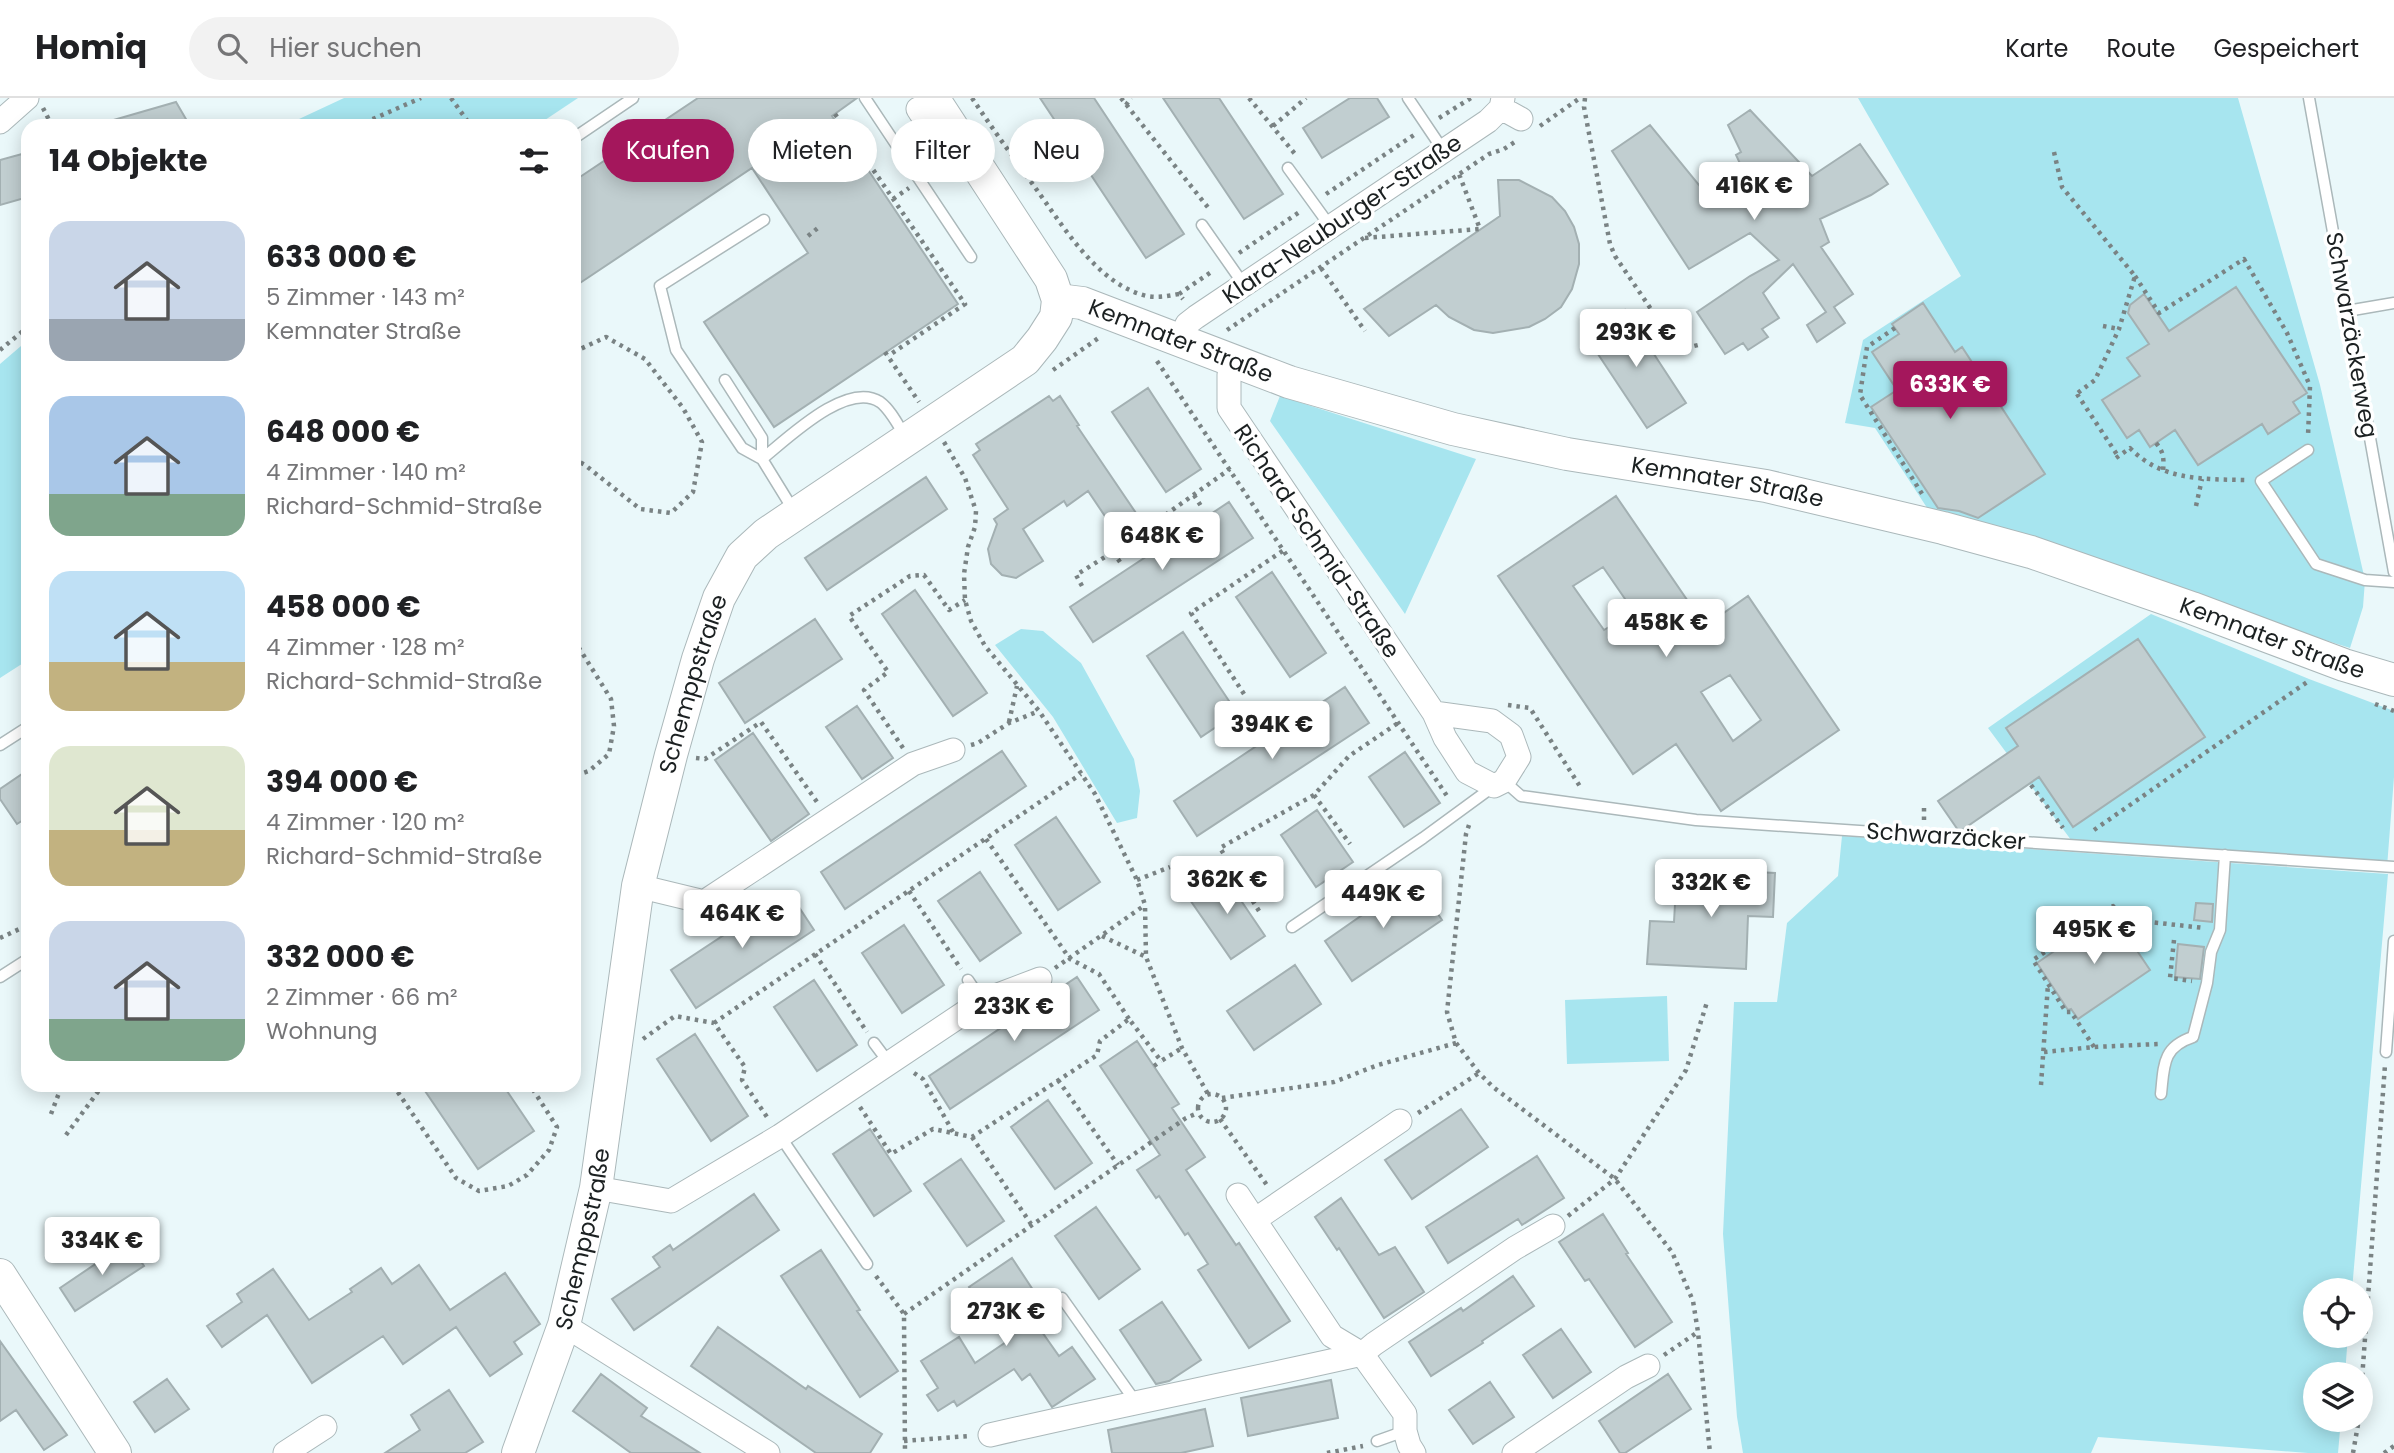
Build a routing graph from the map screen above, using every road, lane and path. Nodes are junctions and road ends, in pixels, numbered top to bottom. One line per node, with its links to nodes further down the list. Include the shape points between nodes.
1 (27, 98): 20 (street)
2 (421, 98): 16 (path)
3 (451, 98): 17 (path)
4 (633, 98): 22 (lane)
5 (865, 98): 39 (lane)
6 (1121, 98): 14 (path)
7 (1131, 98): 14 (path)
8 (1249, 98): 21 (path)
9 (1306, 98): 21 (path)
10 (1408, 98): 23 (lane)
11 (1582, 98): 19 (path); 52 (path, via 1615,256 1676,346)
12 (2309, 98): 45 (lane, Schwarzäckerweg)
13 (944, 102): 18 (street); 43 (street, via 1043,264); 47 (path, via 1101,269 1146,296 1179,294)
14 (1126, 105): 30 (path)
15 (835, 114): 58 (path, via 965,304 887,354)
16 (376, 119)
17 (466, 119)
18 (962, 119)
19 (1516, 119): 23 (street, Klara-Neuburger-Straße, via 1488,121); 27 (path, via 1504,149)
20 (0, 122)
21 (1273, 126): 25 (path)
22 (581, 133)
23 (1444, 150): 33 (street, Klara-Neuburger-Straße)
24 (2054, 152): 41 (path, via 2062,187)
25 (1296, 155)
26 (1288, 168): 33 (lane)
27 (1459, 174): 36 (path); 36 (path, via 1480,229)
28 (1319, 183): 29 (path)
29 (1327, 193)
30 (1217, 219)
31 (764, 220): 61 (lane, via 660,286 676,350 742,448)
32 (1202, 225): 42 (lane)
33 (1329, 226): 42 (street, Klara-Neuburger-Straße)
34 (819, 228): 35 (path)
35 (808, 236)
36 (1364, 239): 40 (path)
37 (1234, 240): 38 (path)
38 (1242, 251)
39 (971, 257)
40 (1321, 268): 50 (path); 53 (path)
41 (2135, 276): 49 (path); 60 (path, via 2159,313 2244,259 2287,333 2310,386)
42 (1244, 285): 47 (street, Klara-Neuburger-Straße)
43 (1058, 300): 47 (street, Kemnater Straße); 58 (street, Schemppstraße, via 1055,317 1025,360)
44 (2394, 303): 45 (lane)
45 (2347, 311): 77 (lane, Schwarzäckerweg)
46 (2103, 326): 49 (path)
47 (1188, 328): 53 (street, Kemnater Straße)
48 (1895, 328): 72 (path, via 1867,347 1860,395)
49 (2119, 329): 64 (path, via 2095,380 2076,394 2117,457 2130,448)
50 (1365, 331)
51 (21, 333): 55 (path)
52 (1698, 345)
53 (1226, 347): 72 (street, Kemnater Straße, via 1289,382 1453,429 1567,454 1766,486); 88 (street, Richard-Schmid-Straße, via 1229,408)
54 (581, 349): 62 (path, via 606,337 645,359 683,408 702,442 693,492 671,513 640,509)
55 (0, 350)
56 (1146, 355): 63 (path, via 1157,360)
57 (725, 380): 61 (lane, via 762,438)
58 (920, 432): 61 (lane, via 880,402 854,398 836,403); 70 (street, Schemppstraße); 80 (path, via 965,478 976,511 964,574)
59 (2156, 443): 64 (path, via 2162,450)
60 (2308, 450): 66 (lane)
61 (762, 459): 70 (lane)
62 (581, 463)
63 (1230, 469): 67 (path); 74 (path)
64 (2163, 472): 65 (path)
65 (2203, 479): 66 (path); 69 (path)
66 (2261, 481): 78 (lane, via 2316,564 2365,580)
67 (1194, 495): 68 (path); 71 (path)
68 (1200, 506)
69 (2196, 506)
70 (796, 513): 94 (street, Schemppstraße, via 742,556 719,598)
71 (1152, 524): 73 (path); 75 (path)
72 (1943, 528): 82 (street, Kemnater Straße, via 2031,552)
73 (1160, 536)
74 (1284, 550): 85 (path, via 1191,613); 90 (path)
75 (1113, 552): 76 (path); 79 (path, via 1076,575)
76 (1120, 562)
77 (2394, 572)
78 (2394, 582)
79 (1082, 586)
80 (965, 600): 84 (path, via 985,646); 95 (path, via 949,610 924,575 910,576 849,616 888,672 863,690)
81 (581, 651): 96 (path, via 611,699 614,726 609,754)
82 (2394, 680)
83 (2318, 683): 107 (path, via 2309,679)
84 (1017, 686): 87 (path); 89 (path)
85 (1244, 694)
86 (1506, 704): 101 (path, via 1530,708)
87 (1039, 711): 89 (path); 97 (path)
88 (1434, 713): 98 (street, Richard-Schmid-Straße, via 1467,772); 98 (street, via 1492,721 1511,735 1519,757)
89 (1009, 723): 93 (path, via 978,743)
90 (1398, 723): 100 (path, via 1349,756); 102 (path)
91 (21, 732): 92 (lane)
92 (0, 745)
93 (953, 750): 95 (street)
94 (671, 755): 103 (path, via 705,759 761,722); 112 (street, Schemppstraße)
95 (913, 764): 103 (street)
96 (581, 774)
97 (1081, 774): 105 (path); 111 (path)
98 (1499, 783): 101 (lane, Schwarzäcker, via 1521,796); 102 (lane); 104 (path)
99 (2031, 785): 107 (path)
100 (1314, 795): 106 (path); 115 (path, via 1220,848)
101 (1592, 806): 107 (lane, Schwarzäcker, via 1696,820)
102 (1459, 812): 104 (path); 116 (lane)
103 (828, 818): 112 (street, via 704,902)
104 (1469, 825): 137 (path, via 1447,1012)
105 (986, 839): 113 (path); 125 (path)
106 (1350, 844)
107 (2074, 844): 108 (lane, Schwarzäcker)
108 (2225, 855): 110 (lane, Schwarzäcker); 118 (lane)
109 (1170, 867): 111 (path)
110 (2394, 867)
111 (1138, 880): 114 (path)
112 (638, 886): 143 (street, Schemppstraße)
113 (909, 891): 123 (path); 129 (path)
114 (1145, 905): 119 (path); 124 (path)
115 (1259, 911)
116 (1292, 927)
117 (21, 928): 120 (path)
118 (2220, 930): 130 (path, via 2141,921 2127,930 2113,906 2033,960); 131 (lane, via 2211,952)
119 (1102, 936): 124 (path); 125 (path)
120 (0, 938)
121 (2174, 940): 131 (path, via 2170,978)
122 (2394, 941): 142 (lane)
123 (815, 954): 135 (path); 136 (path)
124 (1146, 957): 140 (path)
125 (1070, 958): 128 (path); 134 (path, via 1099,974)
126 (21, 964): 127 (lane)
127 (0, 977)
128 (1040, 979): 132 (street)
129 (968, 980): 132 (lane)
130 (2049, 982): 139 (path); 141 (path)
131 (2207, 983): 138 (lane, via 2193,1037)
132 (982, 1001): 144 (street)
133 (1707, 1002): 167 (path, via 1686,1070)
134 (1129, 1019): 145 (path); 148 (path, via 1100,1041 1097,1055)
135 (714, 1023): 143 (path, via 675,1016); 164 (path, via 745,1067 742,1080)
136 (874, 1043): 144 (lane)
137 (1456, 1043): 147 (path); 157 (path, via 1334,1082)
138 (2176, 1045): 139 (path); 156 (lane, via 2165,1063)
139 (2094, 1046): 141 (path)
140 (1182, 1048): 145 (path); 155 (path)
141 (2044, 1052): 149 (path)
142 (2386, 1052): 181 (path)
143 (614, 1059): 168 (street, Schemppstraße)
144 (892, 1061): 150 (street); 162 (path, via 923,1079)
145 (1161, 1061): 146 (path)
146 (1154, 1066)
147 (1479, 1073): 161 (path); 167 (path)
148 (1058, 1080): 165 (path); 166 (path)
149 (2042, 1085)
150 (849, 1090): 162 (path, via 891,1154 933,1129); 164 (street)
151 (59, 1092): 159 (path)
152 (98, 1092): 163 (path)
153 (398, 1092): 154 (path, via 456,1178 479,1191 508,1186 527,1175 548,1150 557,1127)
154 (534, 1092)
155 (1208, 1094): 157 (path); 158 (path, via 1201,1098)
156 (2161, 1094)
157 (1222, 1098): 160 (path, via 1226,1105)
158 (1198, 1113): 160 (path, via 1208,1122); 166 (path)
159 (51, 1114)
160 (1220, 1119): 170 (path)
161 (1400, 1121): 170 (street)
162 (953, 1133): 165 (path)
163 (66, 1135)
164 (779, 1136): 168 (street, via 671,1201); 174 (lane)
165 (972, 1136): 172 (path)
166 (1118, 1165): 172 (path)
167 (1615, 1179): 173 (path); 179 (path, via 1672,1252 1693,1301)
168 (596, 1188): 178 (street, Schemppstraße)
169 (1238, 1195): 171 (street)
170 (1279, 1203): 171 (street)
171 (1256, 1219): 180 (street, via 1332,1336)
172 (1031, 1224): 177 (path)
173 (1553, 1226): 180 (street)
174 (867, 1264): 177 (path)
175 (0, 1277): 191 (street)
176 (1062, 1298): 183 (lane)
177 (904, 1314): 188 (path)
178 (564, 1325): 193 (street, Schemppstraße); 194 (street)
179 (1698, 1332): 182 (path); 199 (path)
180 (1362, 1354): 183 (street); 185 (street, via 1405,1414)
181 (2363, 1362)
182 (1648, 1366): 198 (street)
183 (1135, 1401): 187 (street)
184 (325, 1427): 192 (street)
185 (1405, 1431): 189 (lane); 197 (street)
186 (2357, 1432): 200 (path)
187 (990, 1435): 188 (path)
188 (904, 1441): 195 (path)
189 (1377, 1441): 196 (path)
190 (2394, 1446): 201 (path)
191 (116, 1453)
192 (285, 1453)
193 (518, 1453)
194 (768, 1453)
195 (905, 1453)
196 (1327, 1453)
197 (1414, 1453)
198 (1514, 1453)
199 (1710, 1453)
200 (2353, 1453)
201 (2384, 1453)

